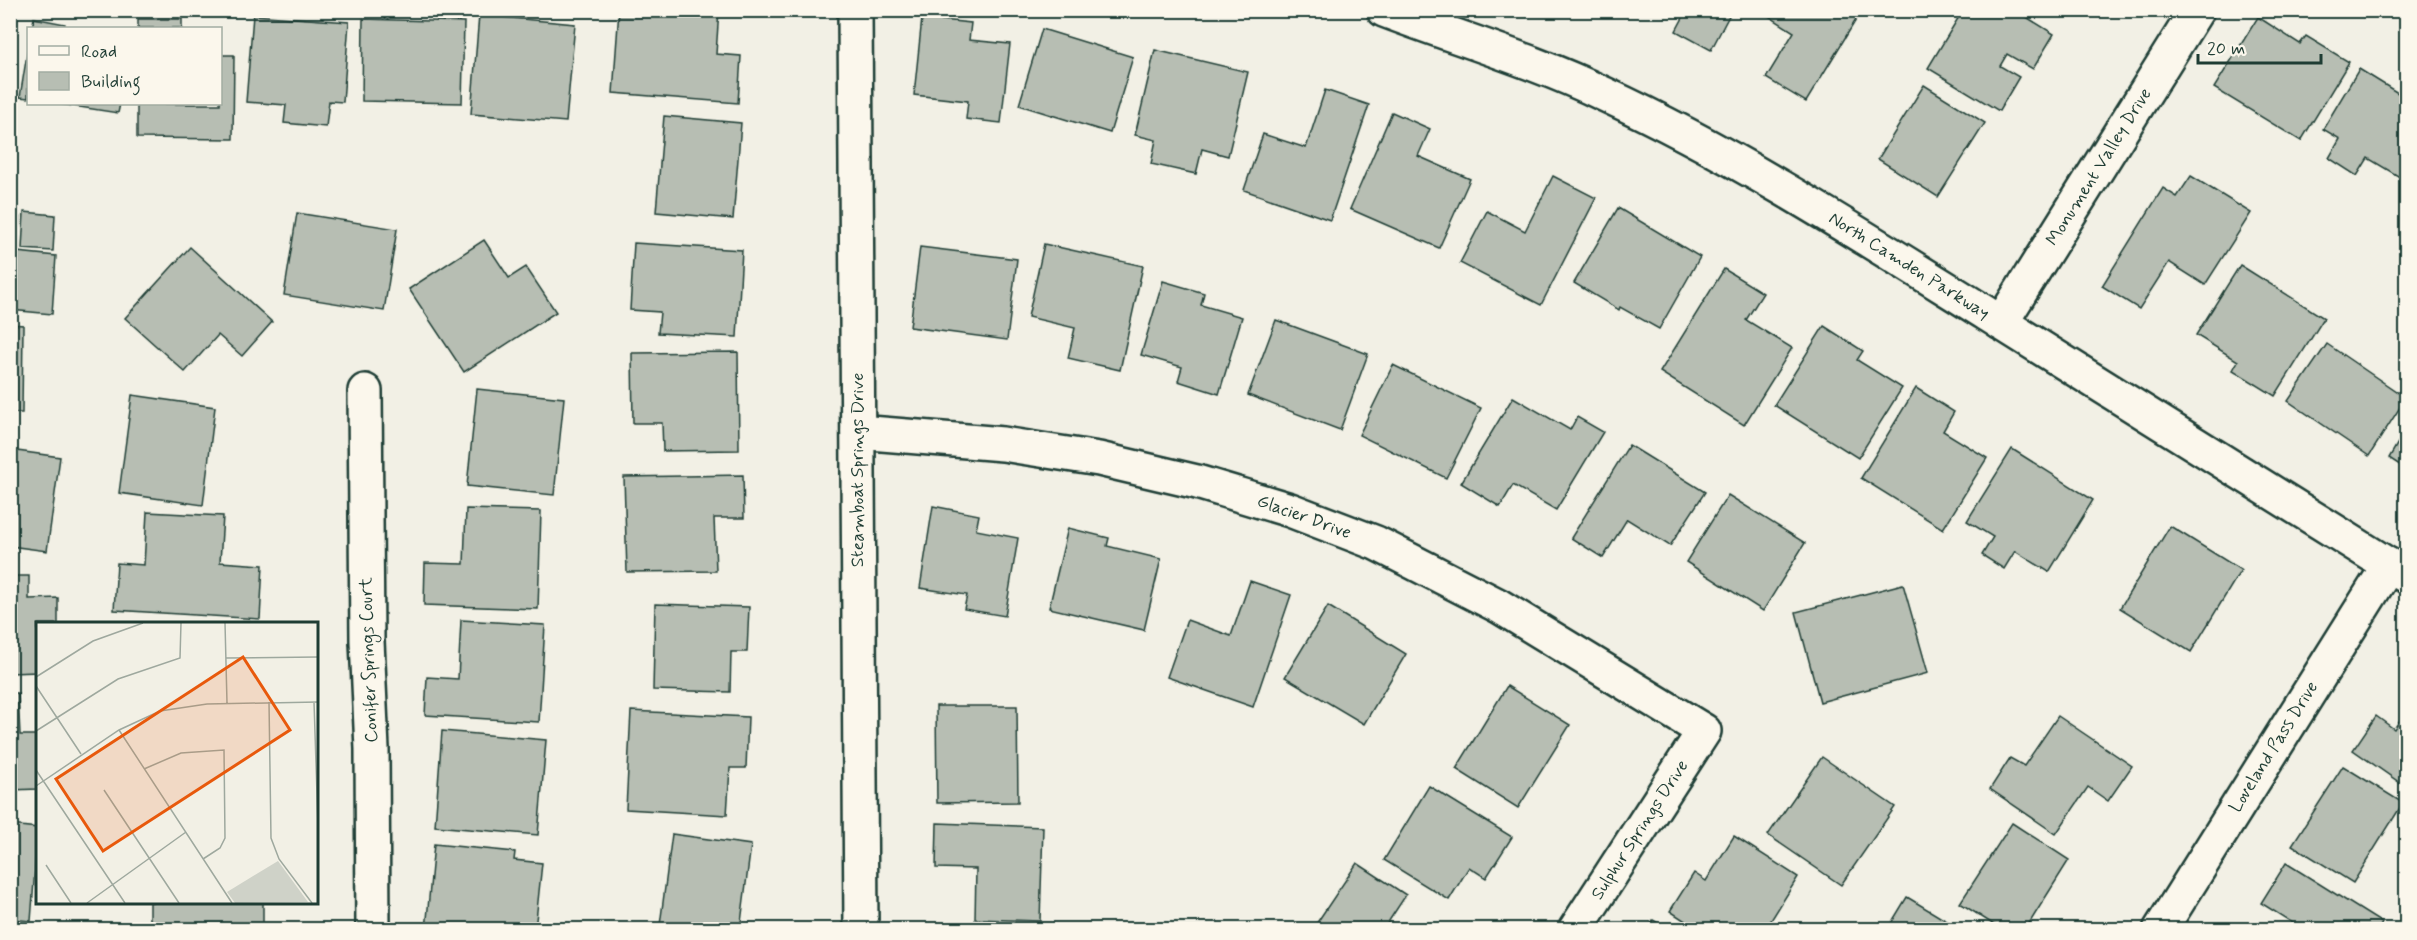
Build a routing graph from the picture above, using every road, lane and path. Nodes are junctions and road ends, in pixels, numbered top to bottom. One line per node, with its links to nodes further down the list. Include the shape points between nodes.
1 (855, 10): 6 (street, Steamboat Springs Drive)
2 (1384, 10): 4 (street, North Camden Parkway, via 1603,93 1700,142 1823,212)
3 (2197, 10): 4 (street, Monument Valley Drive)
4 (2001, 323): 7 (street, North Camden Parkway)
5 (365, 391): 9 (street, Conifer Springs Court)
6 (858, 432): 8 (street, Glacier Drive, via 1003,444 1099,459 1197,482 1290,510 1376,543 1499,606); 10 (street, Steamboat Springs Drive)
7 (2398, 570): 12 (street, Loveland Pass Drive)
8 (1704, 731): 11 (street, Sulphur Springs Drive)
9 (373, 930)
10 (861, 930)
11 (1575, 930)
12 (2160, 930)

